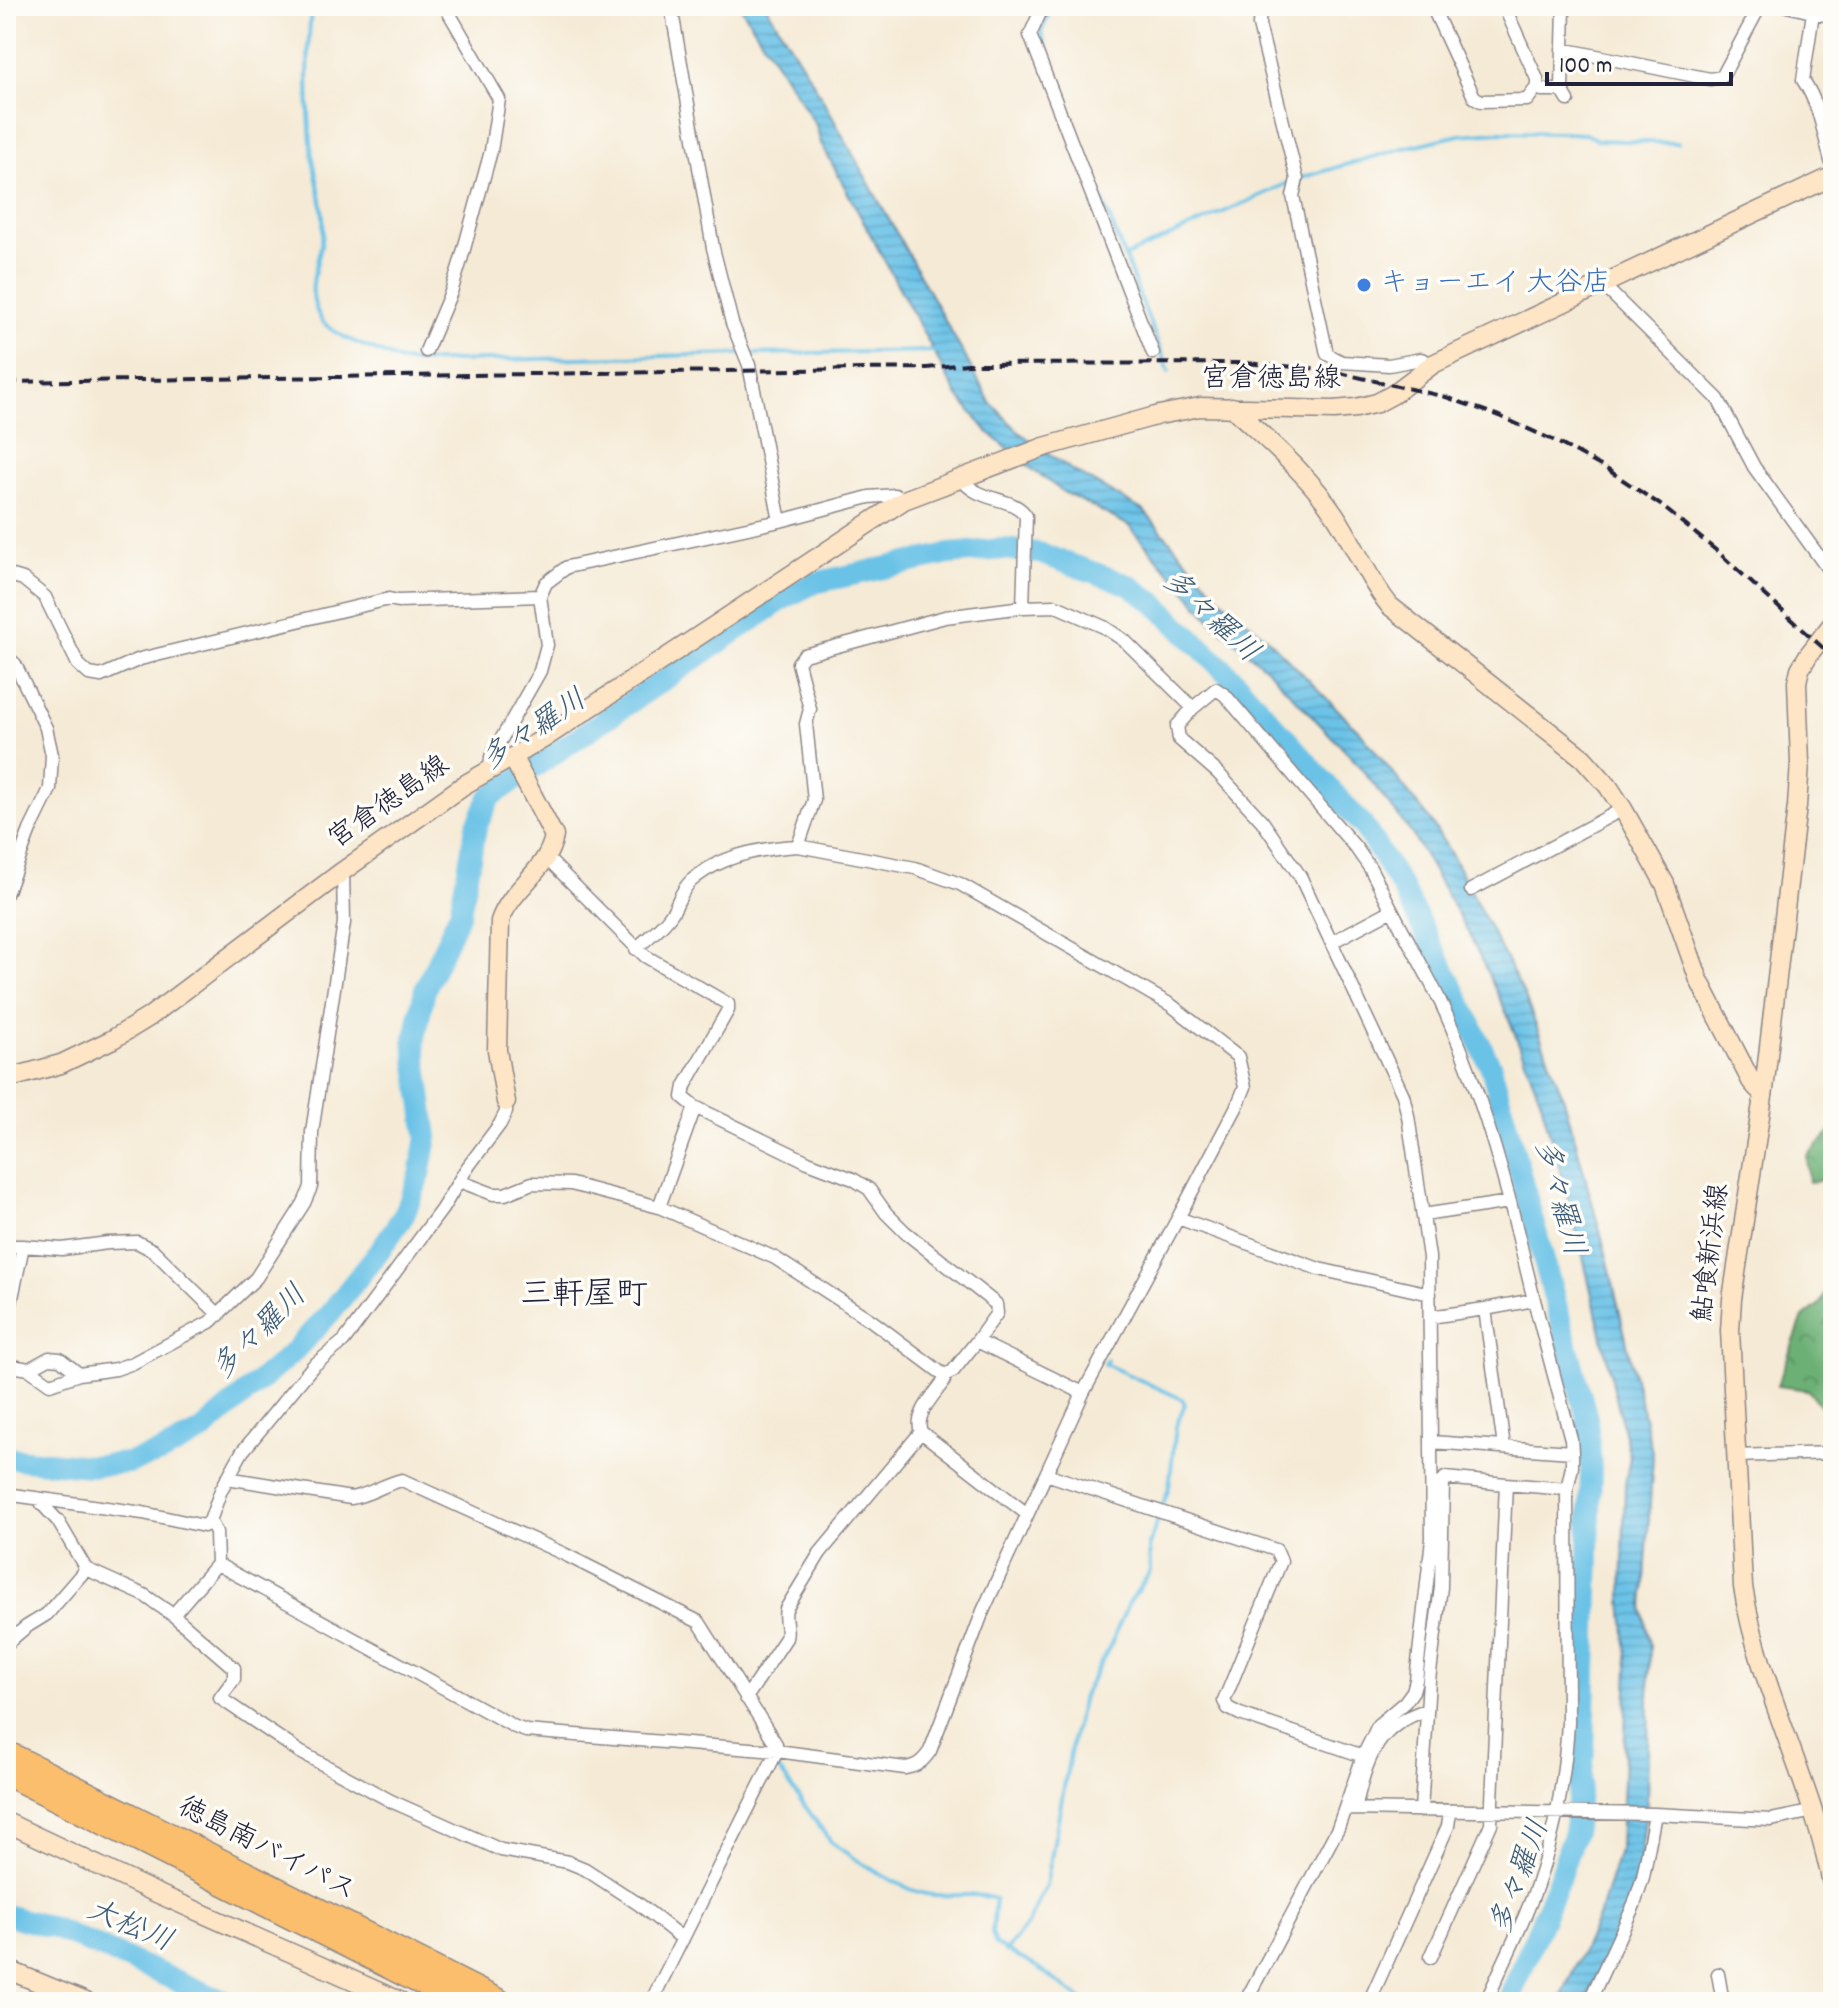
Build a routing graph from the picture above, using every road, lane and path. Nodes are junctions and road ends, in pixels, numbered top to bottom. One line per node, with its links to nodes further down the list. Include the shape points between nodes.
1 (445, 6): 17 (street, via 499,99 491,151 461,260)
2 (671, 6): 23 (street, via 713,248 745,355)
3 (1043, 6): 18 (street, via 1030,35)
4 (1260, 6): 19 (street, via 1259,25 1297,179 1293,196 1327,354 1342,362 1389,365 1421,359)
5 (1432, 6): 13 (street, via 1474,97 1527,100)
6 (1504, 6): 13 (street)
7 (1564, 6): 12 (street)
8 (1760, 6): 12 (street, via 1719,78)
9 (1787, 6): 10 (street)
10 (1814, 8): 11 (street); 14 (street, via 1803,80 1821,114)
11 (1833, 17)
12 (1562, 49): 13 (street, via 1565,95)
13 (1537, 87)
14 (1833, 168)
15 (1833, 176): 16 (main road, 宮倉徳島線)
16 (1603, 285): 19 (main road, 宮倉徳島線); 25 (street, via 1718,399 1754,467)
17 (426, 351)
18 (1153, 353)
19 (1433, 364): 20 (main road, 宮倉徳島線, via 1392,395 1356,408)
20 (1232, 407): 21 (main road, 宮倉徳島線, via 1159,415); 33 (main road, via 1321,495 1390,606 1583,758)
21 (960, 477): 22 (main road, 宮倉徳島線); 27 (street, via 972,491 1026,516)
22 (904, 500): 23 (street, via 895,495 869,497); 31 (main road, 宮倉徳島線)
23 (780, 521): 26 (street, via 567,567 546,583)
24 (6, 574): 26 (street, via 23,579 45,597 78,664 101,676 140,659 389,599)
25 (1833, 576)
26 (540, 596): 32 (street, via 547,645 540,671 491,757)
27 (1023, 607): 30 (street, via 1056,606 1104,627); 34 (street, via 945,617 804,655 798,663 810,709 806,724 814,800)
28 (1833, 623): 43 (main road, 鮎喰新浜線, via 1809,654 1797,682 1797,806)
29 (6, 656): 38 (street, via 46,728 52,755 50,789)
30 (1193, 708): 39 (street, via 1216,689 1225,695 1356,848); 40 (street, via 1177,726 1179,739 1262,821 1307,888)
31 (514, 761): 32 (main road, 宮倉徳島線); 35 (main road, via 554,836)
32 (490, 769): 36 (main road, 宮倉徳島線)
33 (1623, 809): 37 (street); 43 (main road, via 1665,884 1699,980 1751,1081)
34 (798, 846): 41 (street, via 742,854 692,880 671,914); 50 (street, via 915,868 960,884 1171,1005 1238,1057 1245,1087)
35 (547, 858): 41 (street); 44 (main road, via 507,903 500,921 497,1050)
36 (343, 871): 42 (main road, 宮倉徳島線, via 149,1017 61,1064); 56 (street, via 344,923 312,1132 311,1187 256,1278)
37 (1471, 890)
38 (6, 894)
39 (1392, 910): 40 (street); 47 (street, via 1467,1065)
40 (1332, 942): 49 (street, via 1403,1095)
41 (636, 949): 45 (street, via 728,1004 685,1086 683,1097)
42 (6, 1079)
43 (1764, 1090): 70 (main road, 鮎喰新浜線, via 1732,1299)
44 (506, 1102): 46 (street, via 500,1124)
45 (695, 1107): 48 (street); 59 (street, via 869,1189 905,1232 996,1304 997,1313)
46 (459, 1181): 48 (street, via 493,1194 532,1183 571,1184); 72 (street, via 344,1341 313,1366)
47 (1510, 1202): 49 (street); 54 (street)
48 (659, 1207): 63 (street, via 775,1258)
49 (1423, 1215): 53 (street)
50 (1178, 1218): 53 (street, via 1319,1269); 64 (street)
51 (6, 1246): 52 (street)
52 (23, 1246): 56 (street, via 62,1249 137,1242 154,1251); 58 (street)
53 (1430, 1294): 57 (street)
54 (1534, 1300): 55 (street); 68 (street)
55 (1485, 1309): 57 (street); 67 (street)
56 (219, 1315): 62 (street, via 133,1363)
57 (1430, 1317): 66 (street)
58 (6, 1326)
59 (977, 1341): 63 (street); 64 (street)
60 (6, 1365): 61 (street)
61 (29, 1369): 62 (street, via 50,1384); 62 (street, via 49,1358 60,1359)
62 (79, 1374)
63 (944, 1375): 65 (street, via 920,1417)
64 (1083, 1393): 71 (street)
65 (921, 1432): 77 (street); 83 (street, via 820,1553 786,1609 786,1638)
66 (1431, 1442): 67 (street); 87 (street, via 1431,1550 1416,1680 1405,1702 1378,1725)
67 (1504, 1447): 68 (street)
68 (1572, 1452): 74 (street)
69 (1833, 1453): 70 (street)
70 (1736, 1456): 92 (main road, 鮎喰新浜線, via 1749,1623)
71 (1046, 1474): 77 (street); 87 (street, via 1276,1550 1281,1561 1224,1701 1240,1714)
72 (227, 1478): 78 (street); 83 (street, via 351,1498 390,1482 414,1484 699,1622)
73 (1506, 1484): 74 (street); 84 (street, via 1443,1481 1441,1587); 91 (street)
74 (1567, 1489): 94 (street, via 1568,1723)
75 (6, 1494): 76 (street)
76 (41, 1499): 78 (street, via 204,1526); 80 (street)
77 (1027, 1514): 85 (street, via 924,1760 905,1768)
78 (210, 1521): 79 (street, via 216,1532)
79 (217, 1564): 81 (street); 85 (street, via 526,1731)
80 (86, 1569): 81 (street, via 144,1595); 82 (street, via 47,1614)
81 (173, 1615): 98 (street, via 234,1668 234,1679 220,1698 300,1752 378,1795 501,1850 585,1869)
82 (6, 1644)
83 (746, 1698): 85 (street)
84 (1427, 1710): 89 (street, via 1382,1735); 90 (street)
85 (777, 1751): 98 (street)
86 (6, 1753): 106 (highway, 徳島南バイパス)
87 (1363, 1756): 89 (street)
88 (6, 1773): 105 (highway, 徳島南バイパス)
89 (1350, 1809): 90 (street); 108 (street)
90 (1421, 1811): 93 (street)
91 (1492, 1811): 93 (street); 94 (street); 99 (street, via 1491,1824)
92 (1814, 1811): 95 (street, via 1771,1820); 97 (main road, 鮎喰新浜線)
93 (1450, 1812): 109 (street)
94 (1560, 1813): 95 (street); 110 (street, via 1535,1890)
95 (1652, 1814): 111 (street, via 1634,1905)
96 (6, 1822): 104 (main road)
97 (1833, 1889)
98 (683, 1939): 107 (street)
99 (1431, 1957)
100 (6, 1969): 102 (main road)
101 (1718, 1974): 112 (street)
102 (58, 1995): 103 (main road)
103 (86, 2002)
104 (402, 2002)
105 (460, 2002)
106 (500, 2002)
107 (651, 2002)
108 (1245, 2002)
109 (1369, 2002)
110 (1486, 2002)
111 (1589, 2002)
112 (1723, 2002)

